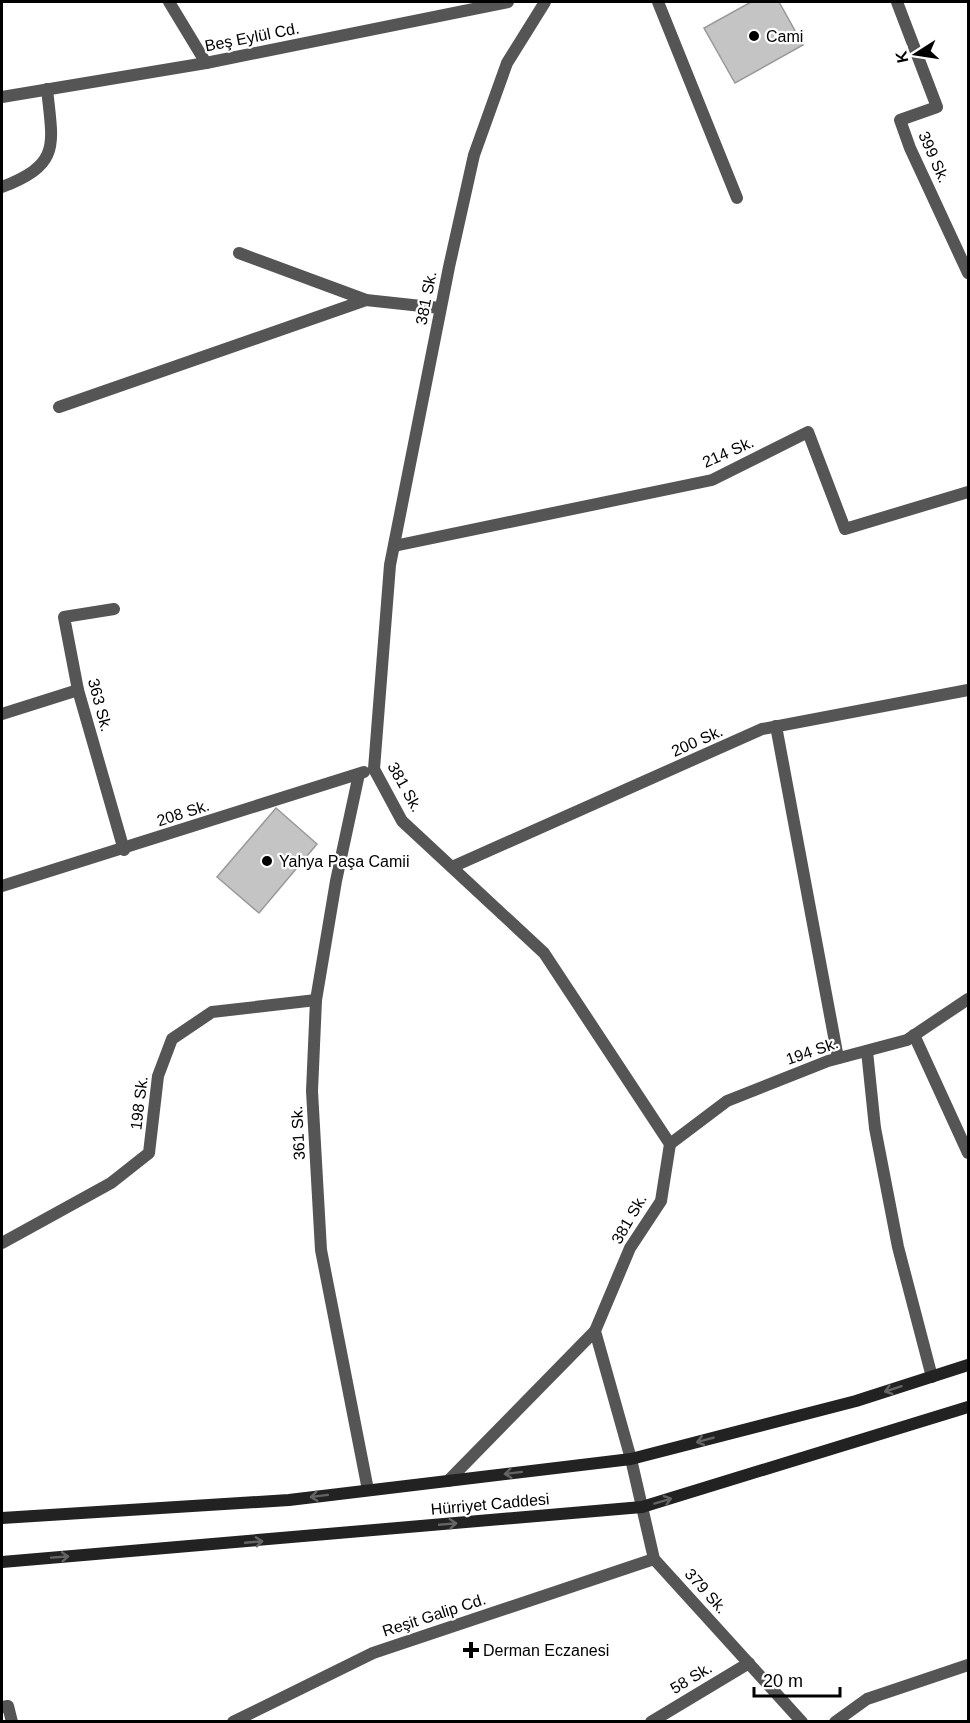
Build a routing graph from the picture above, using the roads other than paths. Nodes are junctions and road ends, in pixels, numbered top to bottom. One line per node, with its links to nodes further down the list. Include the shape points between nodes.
1 (169, 2): 6 (street)
2 (508, 2): 6 (street, Beş Eylül Cd.)
3 (545, 2): 14 (street, 381 Sk., via 507,63 474,154)
4 (658, 2): 10 (street)
5 (897, 2): 12 (street, 399 Sk., via 937,107 900,120)
6 (206, 63): 7 (street, Beş Eylül Cd.)
7 (47, 89): 8 (street, Beş Eylül Cd.); 9 (street, via 52,138 44,164 25,178)
8 (2, 97)
9 (2, 187)
10 (737, 198)
11 (239, 253): 13 (street)
12 (969, 273)
13 (366, 300): 14 (street); 15 (street)
14 (440, 308): 17 (street, 381 Sk.)
15 (59, 407)
16 (969, 492): 17 (street, 214 Sk., via 845,529 808,432 712,480)
17 (394, 546): 23 (street, 381 Sk.)
18 (114, 609): 19 (street, 363 Sk., via 64,617)
19 (78, 690): 21 (street); 25 (street, 363 Sk.)
20 (969, 690): 22 (street, 200 Sk.)
21 (2, 714)
22 (776, 726): 26 (street, 200 Sk.); 32 (street)
23 (374, 769): 24 (street, 208 Sk.); 26 (street, 381 Sk., via 402,821)
24 (359, 774): 25 (street, 208 Sk.); 29 (street, 361 Sk.)
25 (124, 850): 27 (street, 208 Sk.)
26 (452, 867): 33 (street, 381 Sk., via 544,953)
27 (2, 886)
28 (969, 999): 30 (street, 194 Sk.)
29 (316, 1000): 35 (street, 198 Sk., via 212,1012 172,1039 158,1076 149,1153 111,1183); 42 (street, 361 Sk., via 312,1091 321,1250)
30 (915, 1035): 31 (street, 194 Sk.); 34 (street)
31 (867, 1051): 32 (street, 194 Sk.); 38 (street, via 875,1128 898,1247)
32 (838, 1058): 33 (street, 194 Sk., via 727,1101)
33 (670, 1144): 36 (street, 381 Sk., via 660,1201 630,1248)
34 (969, 1154)
35 (2, 1243)
36 (595, 1331): 40 (street); 41 (street)
37 (969, 1365): 38 (main road, Hürriyet Caddesi)
38 (932, 1377): 40 (main road, Hürriyet Caddesi, one-way to 40, via 856,1401)
39 (969, 1407): 43 (main road, Hürriyet Caddesi, one-way to 39)
40 (631, 1459): 41 (main road, Hürriyet Caddesi, one-way to 41); 43 (street, 379 Sk.)
41 (448, 1481): 42 (main road, Hürriyet Caddesi)
42 (368, 1490): 44 (main road, Hürriyet Caddesi, one-way to 44, via 289,1500)
43 (642, 1507): 45 (street, 379 Sk.); 46 (main road, Hürriyet Caddesi, one-way to 43)
44 (2, 1518)
45 (654, 1559): 47 (street, 379 Sk.); 51 (street, Reşit Galip Cd., via 373,1653)
46 (2, 1562)
47 (749, 1664): 52 (street, 58 Sk.); 53 (street, 379 Sk.)
48 (969, 1665): 54 (street, via 867,1699)
49 (2, 1707): 50 (street, via 8,1706)
50 (12, 1722)
51 (233, 1722)
52 (651, 1722)
53 (802, 1722)
54 (835, 1722)

